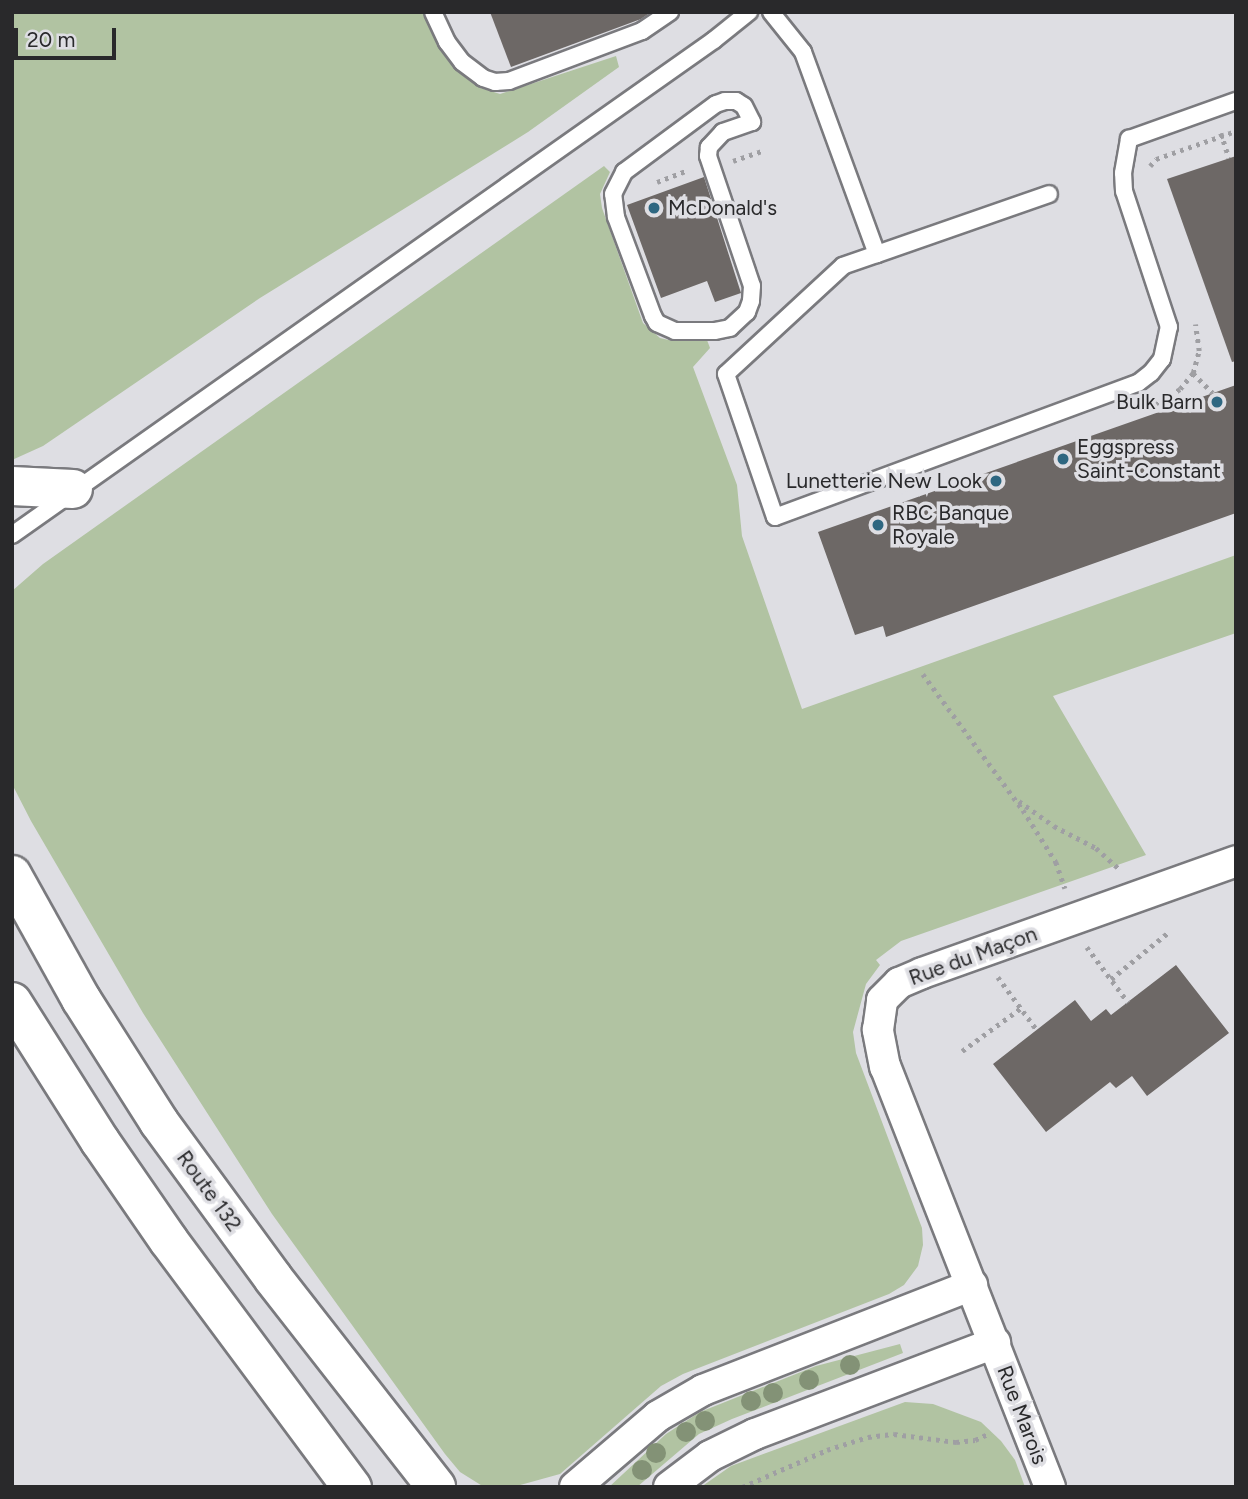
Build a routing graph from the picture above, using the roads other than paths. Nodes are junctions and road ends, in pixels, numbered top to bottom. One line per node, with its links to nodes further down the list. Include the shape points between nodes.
1 (433, 12): 2 (lane, via 463,62 495,82 509,82 642,31)
2 (670, 12)
3 (748, 12): 10 (lane)
4 (771, 12): 8 (lane, via 803,52)
5 (1236, 101): 8 (lane, via 1129,139 1124,191 1169,327 1162,359 1151,373 1138,383 775,517 726,374 844,266)
6 (752, 122): 6 (lane, via 736,101 716,104 617,181 612,205 616,218 653,316 665,328 730,328 747,312 752,286 708,156 709,147 723,132)
7 (1049, 194): 8 (lane)
8 (877, 254)
9 (12, 485): 10 (highway)
10 (73, 489): 11 (lane)
11 (12, 535)
12 (1236, 861): 15 (street, Rue du Maçon, via 922,973 890,989 882,1000 878,1030 885,1067)
13 (12, 875): 18 (highway, Route 132, via 74,988 159,1122 273,1279)
14 (12, 1002): 17 (highway, via 100,1141)
15 (972, 1284): 16 (street, Rue du Maçon); 19 (street, via 703,1390 658,1416)
16 (995, 1343): 20 (street, via 755,1434 710,1456); 21 (street, Rue Marois)
17 (352, 1487)
18 (436, 1487)
19 (575, 1487)
20 (669, 1487)
21 (1050, 1487)

